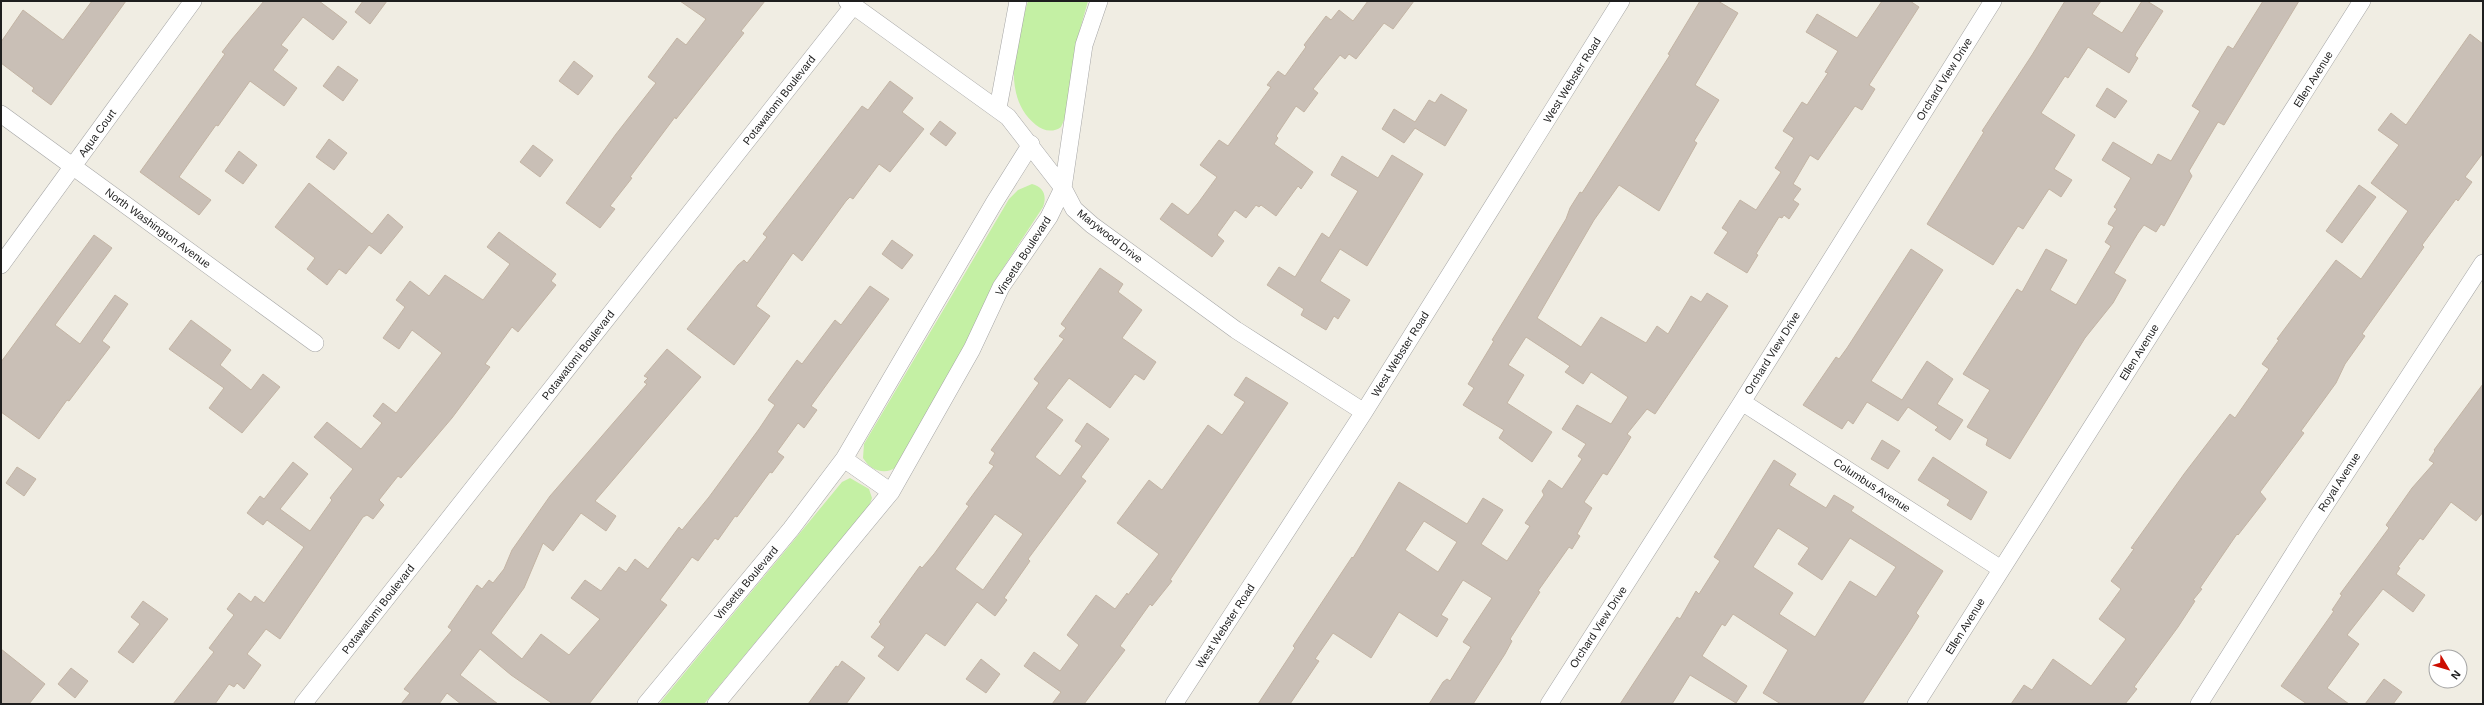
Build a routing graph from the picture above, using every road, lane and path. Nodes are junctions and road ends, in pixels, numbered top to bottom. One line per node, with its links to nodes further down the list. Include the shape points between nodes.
1 (193, 1): 11 (street, Aqua Court)
2 (1018, 1): 8 (street)
3 (1099, 1): 12 (street, Vinsetta Boulevard, via 1084,45)
4 (1621, 1): 17 (street, West Webster Road)
5 (1993, 1): 16 (street, Orchard View Drive)
6 (2362, 1): 20 (street, Ellen Avenue)
7 (850, 3): 8 (street, Marywood Drive); 21 (street, Potawatomi Boulevard)
8 (998, 108): 10 (street, Marywood Drive)
9 (1, 114): 11 (street, North Washington Avenue)
10 (1031, 144): 12 (street, Marywood Drive); 18 (street, Vinsetta Boulevard)
11 (73, 166): 14 (street, Aqua Court); 15 (street, North Washington Avenue)
12 (1063, 188): 17 (street, Marywood Drive, via 1074,209 1092,225 1236,330); 19 (street, Vinsetta Boulevard, via 1049,216 1001,287 972,349)
13 (2483, 263): 27 (street, Royal Avenue)
14 (1, 266)
15 (315, 343)
16 (1742, 402): 20 (street, Columbus Avenue); 25 (street, Orchard View Drive)
17 (1364, 412): 24 (street, West Webster Road)
18 (844, 459): 19 (street); 22 (street, Vinsetta Boulevard, via 792,529)
19 (891, 492): 23 (street, Vinsetta Boulevard)
20 (2001, 569): 26 (street, Ellen Avenue)
21 (303, 704)
22 (646, 704)
23 (716, 704)
24 (1174, 704)
25 (1549, 704)
26 (1916, 704)
27 (2199, 704)

